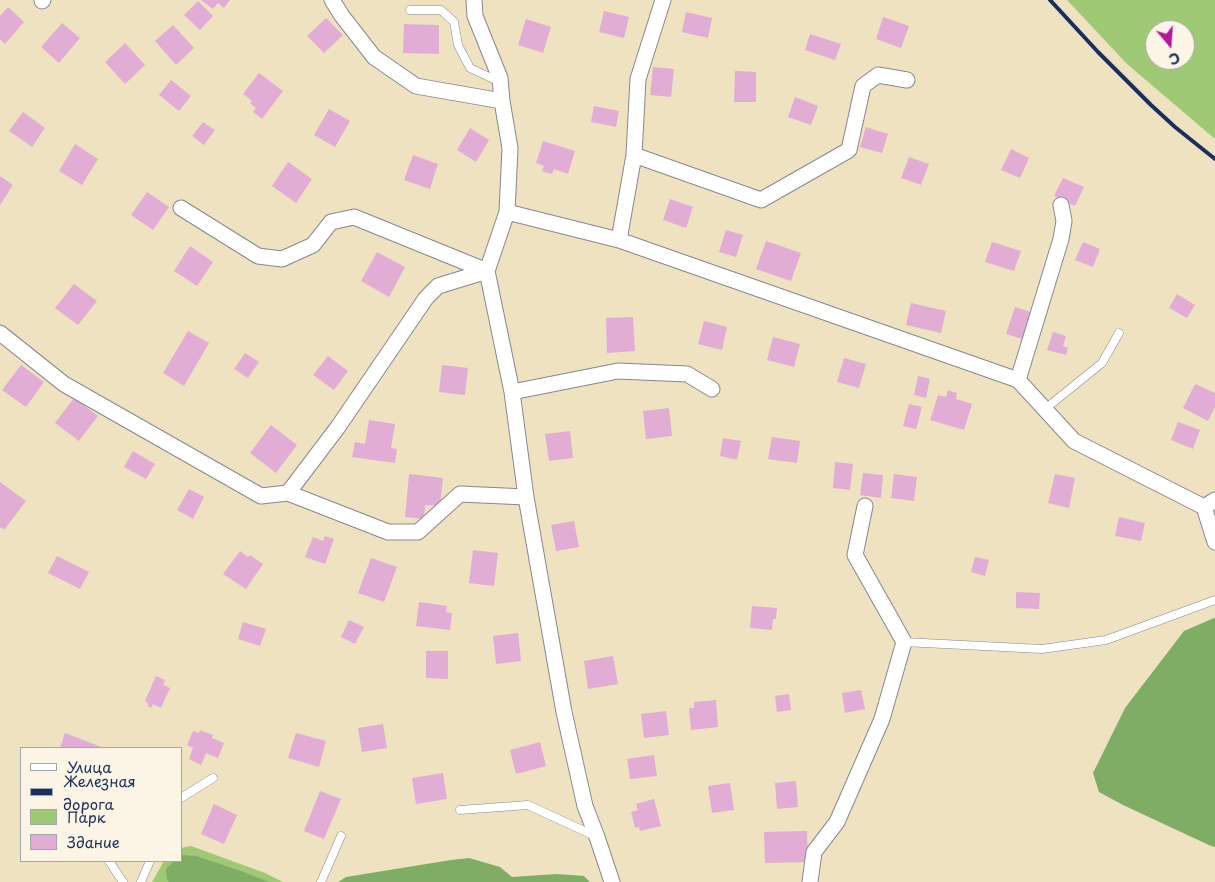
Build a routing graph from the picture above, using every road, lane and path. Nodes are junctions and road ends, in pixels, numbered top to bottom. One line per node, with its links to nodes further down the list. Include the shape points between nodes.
1 (332, 0): 7 (street, via 374,57 416,86)
2 (474, 0): 6 (street, via 475,16)
3 (663, 0): 8 (street, via 638,79)
4 (410, 10): 6 (lane, via 441,10 454,22 458,45 470,68)
5 (907, 80): 8 (street, via 878,74 863,86 849,150 761,200)
6 (500, 82): 7 (street)
7 (502, 101): 11 (street, via 510,148)
8 (634, 155): 12 (street)
9 (1061, 205): 16 (street, via 1064,221 1061,239)
10 (181, 208): 13 (street, via 258,256 282,259 314,246 331,222 354,218)
11 (508, 212): 12 (street); 13 (street)
12 (619, 240): 16 (street)
13 (488, 271): 18 (street); 20 (street, via 438,286 426,298 338,427)
14 (0, 333): 20 (street, via 64,384 261,496)
15 (1119, 333): 19 (lane, via 1102,363)
16 (1018, 380): 19 (street)
17 (712, 389): 18 (street, via 687,374 618,371)
18 (512, 392): 21 (street)
19 (1045, 409): 22 (street, via 1074,441)
20 (288, 493): 21 (street, via 388,532 418,532 460,494)
21 (526, 497): 31 (street, via 564,712 585,806)
22 (1210, 503): 24 (street)
23 (866, 506): 26 (street, via 855,555)
24 (1215, 542)
25 (1215, 600): 26 (lane, via 1106,640 1042,650)
26 (904, 642): 38 (street, via 882,719 838,822 814,852)
27 (213, 778): 28 (lane)
28 (182, 797)
29 (460, 810): 31 (lane, via 528,805)
30 (341, 836): 36 (lane)
31 (597, 837): 37 (street)
32 (109, 862): 34 (lane)
33 (150, 862): 35 (lane)
34 (124, 882)
35 (141, 882)
36 (321, 882)
37 (612, 882)
38 (810, 882)

